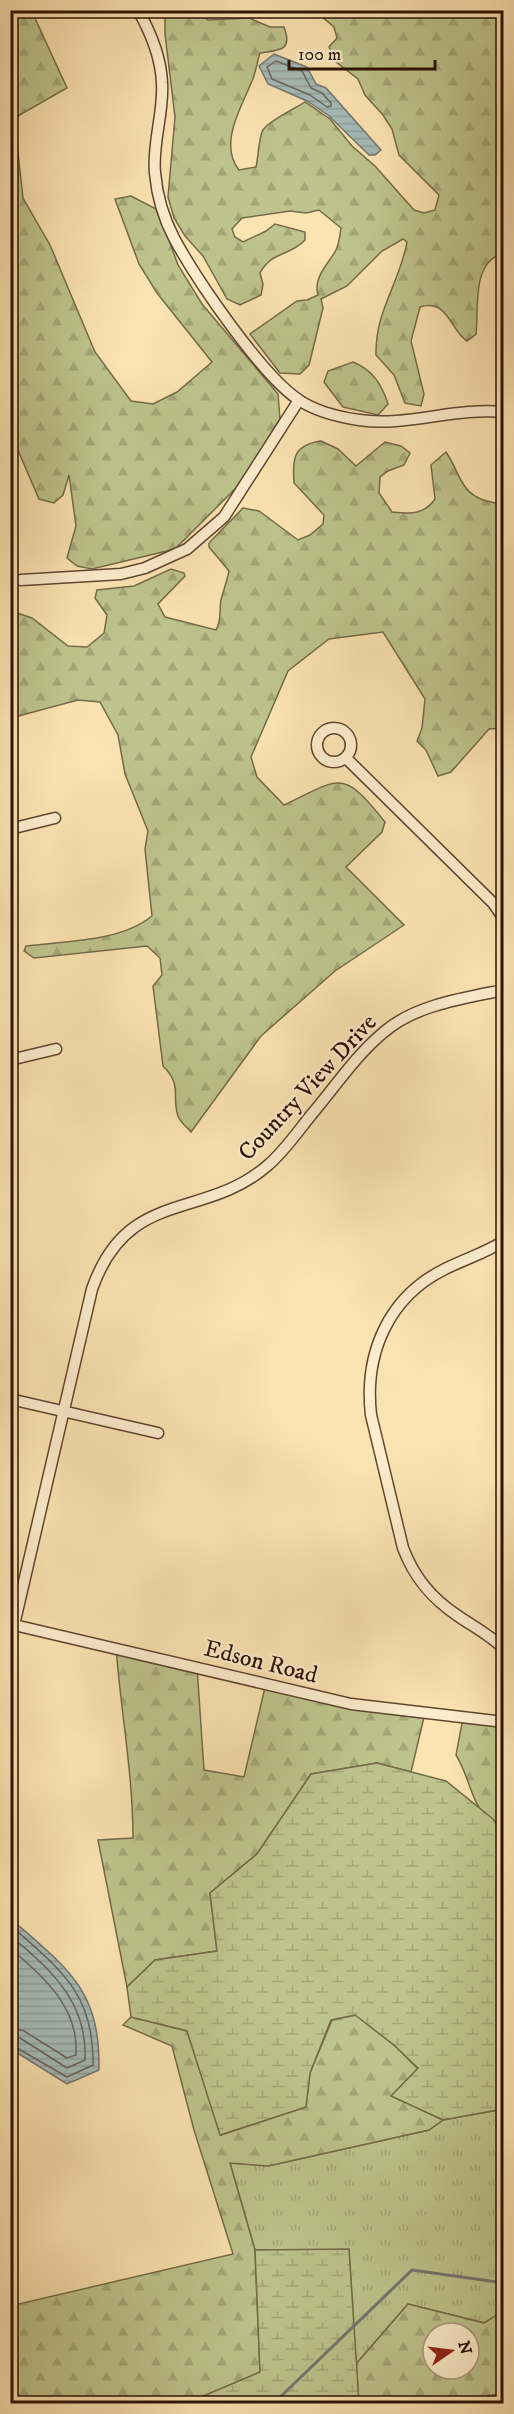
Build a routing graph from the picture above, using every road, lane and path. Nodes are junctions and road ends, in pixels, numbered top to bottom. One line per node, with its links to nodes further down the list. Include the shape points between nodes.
1 (138, 10): 2 (street, via 151,36 161,72 154,165 166,220 196,274 244,341)
2 (299, 400): 3 (street, via 362,421); 4 (street, via 224,517 187,549 146,568 121,574)
3 (504, 412)
4 (21, 580)
5 (346, 758): 8 (street, via 493,903)
6 (55, 818): 7 (street)
7 (10, 828)
8 (504, 919)
9 (504, 990): 14 (street, Country View Drive, via 438,1005 396,1023 369,1045 268,1166 233,1188 153,1215 130,1228 98,1272)
10 (56, 1049): 11 (street)
11 (10, 1060)
12 (504, 1241): 17 (street, via 431,1278 398,1305 375,1349 369,1395 397,1526 420,1584)
13 (10, 1399): 14 (street)
14 (64, 1412): 15 (street); 16 (street, Country View Drive)
15 (158, 1433)
16 (12, 1625): 18 (street, Edson Road, via 351,1704)
17 (504, 1649)
18 (504, 1722)

